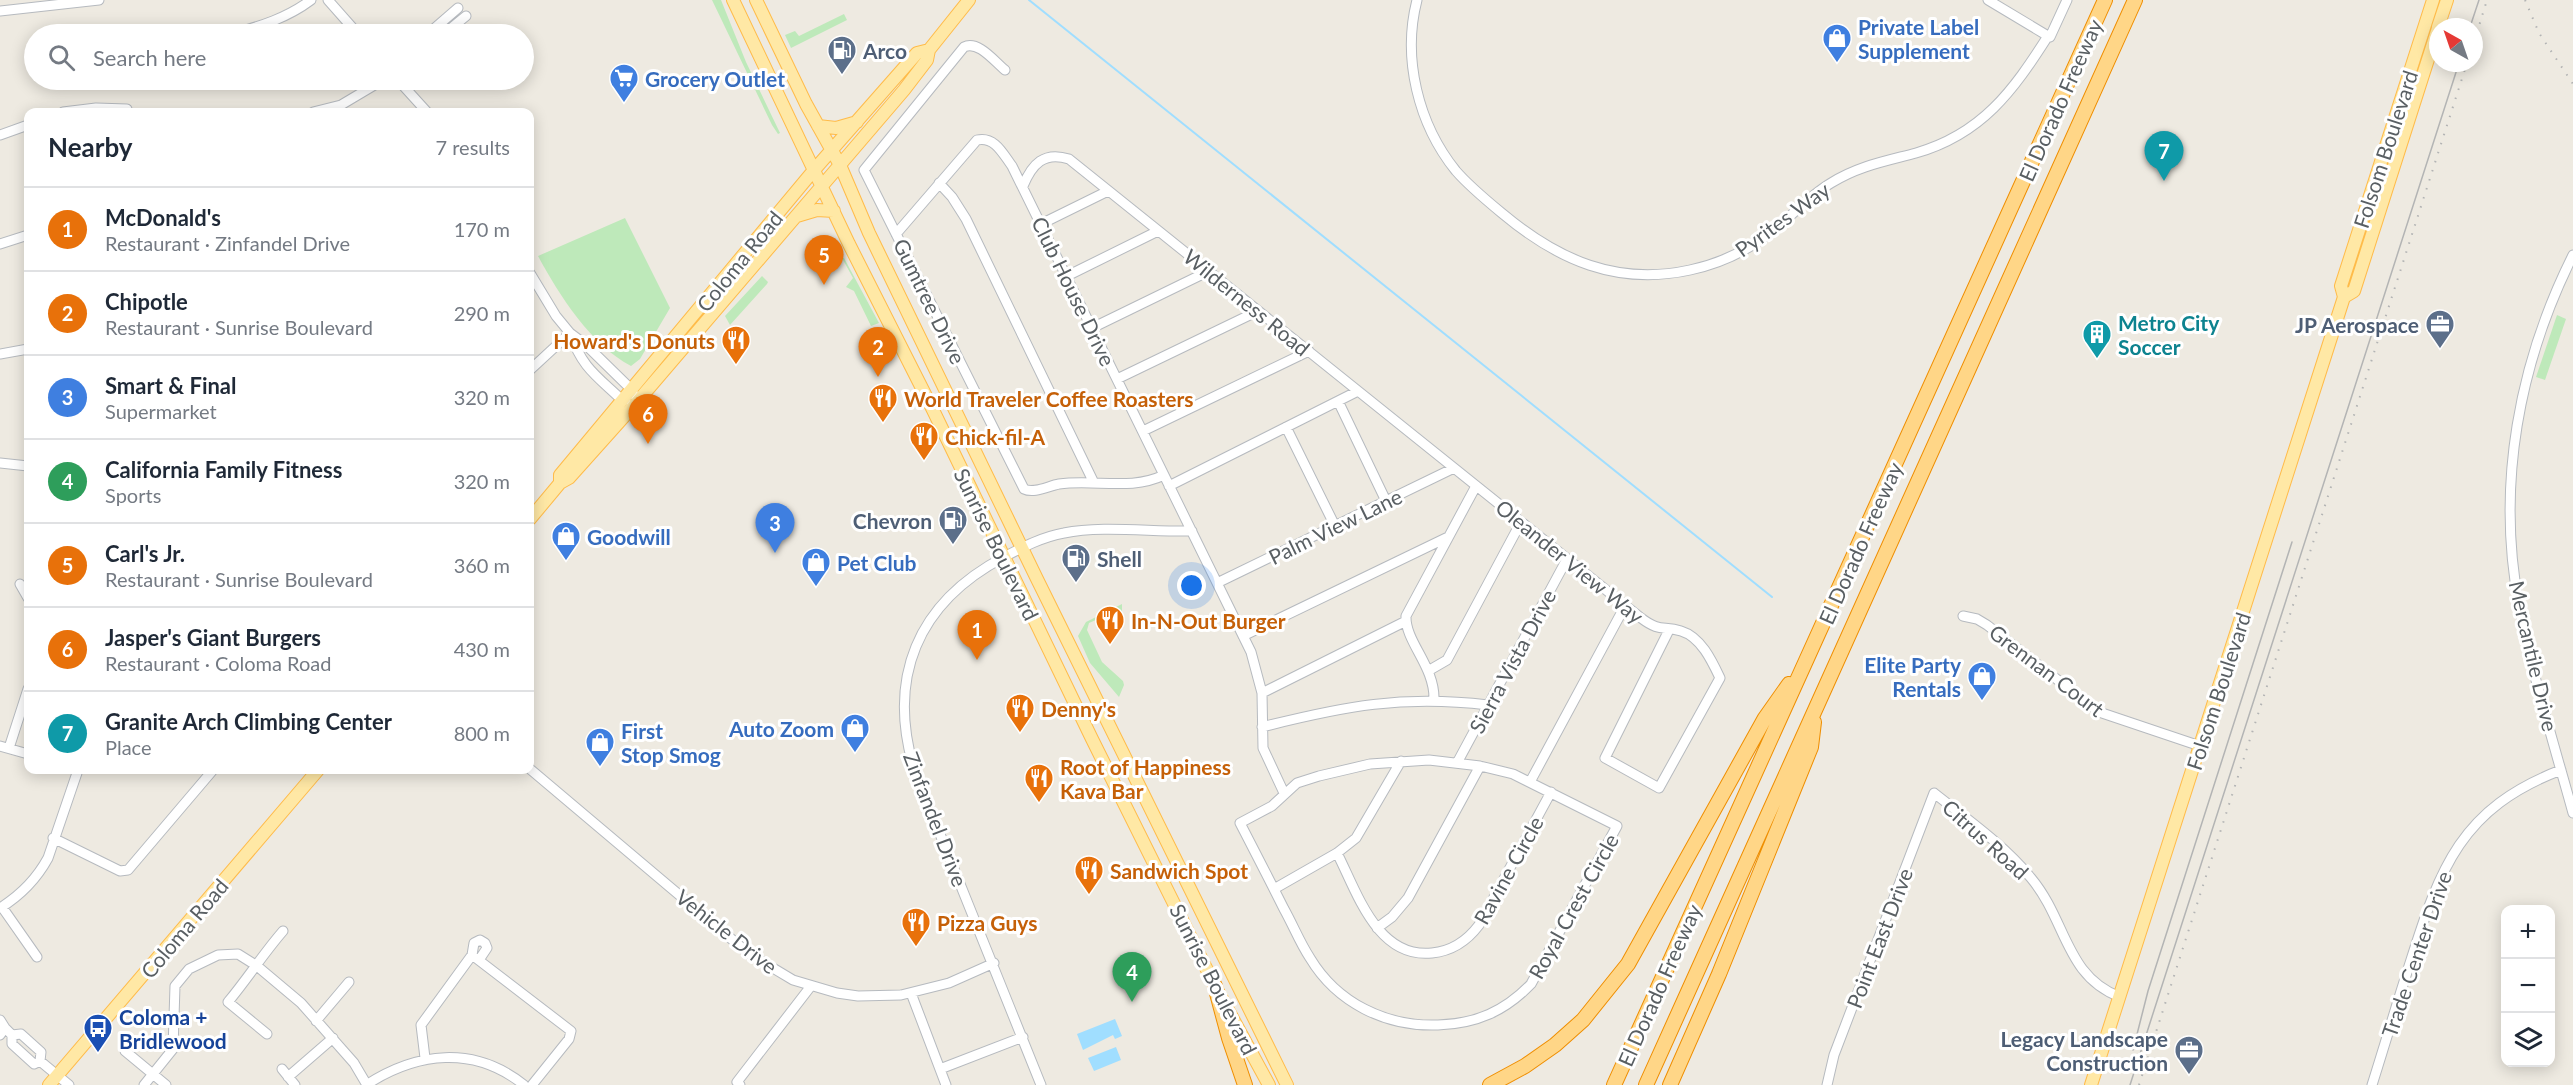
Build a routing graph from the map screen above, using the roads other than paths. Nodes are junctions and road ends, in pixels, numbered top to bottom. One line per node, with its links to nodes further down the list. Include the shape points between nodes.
1 (99, 0): 15 (street)
2 (311, 0): 18 (street)
3 (328, 0): 19 (street)
4 (733, 0): 36 (main road, Sunrise Boulevard)
5 (756, 0): 32 (main road, Sunrise Boulevard)
6 (969, 0): 23 (main road, Coloma Road)
7 (1417, 0): 22 (street, Pyrites Way, via 1412,44 1416,85 1428,125 1455,170 1474,190 1545,246 1579,262 1635,274 1680,272 1727,258 1763,238 1816,193 1846,174 1935,146 1965,132 2003,100)
8 (1988, 0): 22 (street)
9 (2067, 0): 22 (street, Pyrites Way)
10 (2105, 0): 94 (highway, El Dorado Freeway, via 1816,642)
11 (2135, 0): 99 (highway, El Dorado Freeway)
12 (2433, 0): 52 (main road, Folsom Boulevard, via 2341,286)
13 (2447, 0): 17 (main road, Folsom Boulevard)
14 (458, 8): 20 (street)
15 (0, 11)
16 (466, 16): 21 (street)
17 (2441, 18)
18 (268, 24)
19 (349, 24)
20 (440, 24)
21 (456, 24)
22 (2048, 36)
23 (929, 50): 30 (main road, Coloma Road, via 917,53); 35 (main road, Coloma Road, via 927,60 904,90)
24 (2429, 56): 52 (main road, Folsom Boulevard, via 2354,291)
25 (1005, 70): 45 (street, Gumtree Drive, via 977,46 964,47 864,170)
26 (366, 90): 28 (street)
27 (407, 90): 29 (street)
28 (329, 108)
29 (423, 108)
30 (858, 122): 32 (main road, via 836,128); 34 (main road, Coloma Road)
31 (24, 126): 33 (street)
32 (818, 126): 34 (main road, Sunrise Boulevard)
33 (0, 135)
34 (832, 151): 35 (main road, Sunrise Boulevard); 36 (main road, Coloma Road)
35 (840, 165): 38 (main road, Coloma Road); 82 (main road, Sunrise Boulevard, via 868,232)
36 (814, 170): 38 (main road, Sunrise Boulevard); 61 (main road, Coloma Road)
37 (939, 183): 39 (street, Club House Drive, via 974,142 983,139 994,144); 45 (street); 73 (street, via 966,219)
38 (822, 185): 41 (main road, Sunrise Boulevard); 42 (main road, Coloma Road)
39 (1023, 186): 40 (street, Wilderness Road, via 1035,163 1053,156 1069,159); 43 (street, Club House Drive)
40 (1108, 190): 43 (street); 44 (street, Wilderness Road)
41 (834, 211): 42 (main road, via 818,210); 83 (main road, Sunrise Boulevard)
42 (796, 216): 65 (main road, Coloma Road)
43 (1041, 224): 50 (street, Club House Drive)
44 (1158, 231): 49 (street, Wilderness Road); 50 (street)
45 (896, 234): 73 (street, Gumtree Drive, via 1021,486 1032,492 1057,485)
46 (24, 236): 47 (street)
47 (0, 244)
48 (2573, 255): 107 (street, Mercantile Drive, via 2539,333 2524,382 2511,483 2518,603)
49 (1209, 272): 53 (street, Wilderness Road); 54 (street)
50 (1066, 276): 54 (street, Club House Drive)
51 (534, 280): 55 (street)
52 (2344, 297): 101 (main road, Folsom Boulevard)
53 (1258, 311): 57 (street, Wilderness Road); 60 (street)
54 (1092, 328): 60 (street, Club House Drive)
55 (570, 333): 59 (street); 61 (street); 63 (street, via 577,355)
56 (24, 350): 58 (street)
57 (1309, 351): 62 (street, Wilderness Road); 67 (street)
58 (0, 354)
59 (534, 366)
60 (1117, 379): 67 (street, Club House Drive)
61 (632, 390): 63 (main road, Coloma Road); 65 (street)
62 (1358, 391): 64 (street); 70 (street, Wilderness Road)
63 (622, 400): 65 (street); 72 (main road, Coloma Road, via 560,475)
64 (1338, 400): 66 (street); 76 (street)
65 (637, 402): 72 (main road, Coloma Road, via 569,478)
66 (1286, 427): 75 (street); 79 (street)
67 (1143, 431): 71 (street, Club House Drive)
68 (0, 463): 69 (street)
69 (24, 466)
70 (1454, 468): 74 (street, Wilderness Road); 76 (street, Palm View Lane)
71 (1164, 475): 73 (street, Gumtree Drive, via 1144,483); 75 (street, Club House Drive)
72 (560, 483): 77 (main road, Coloma Road)
73 (1094, 483)
74 (1475, 485): 78 (street, Oleander View Way); 81 (street)
75 (1169, 486): 80 (street, Club House Drive)
76 (1386, 501): 79 (street, Palm View Lane)
77 (534, 514)
78 (1521, 522): 84 (street, Oleander View Way); 93 (street, via 1447,660)
79 (1335, 526): 85 (street, Palm View Lane)
80 (1192, 531): 82 (street, Zinfandel Drive, via 1073,531); 85 (street, Club House Drive)
81 (1448, 537): 90 (street); 92 (street)
82 (1023, 548): 83 (street, Zinfandel Drive); 156 (main road, Sunrise Boulevard)
83 (1004, 558): 124 (street, Zinfandel Drive, via 973,575 940,606 909,665 904,704 907,743 915,772); 128 (main road, Sunrise Boulevard)
84 (1567, 559): 88 (street, Oleander View Way); 98 (street, Sierra Vista Drive)
85 (1217, 583): 92 (street, Club House Drive)
86 (20, 584): 87 (street)
87 (24, 591)
88 (1625, 606): 91 (street, Oleander View Way, via 1649,624); 112 (street)
89 (1963, 615): 101 (street, Grennan Court, via 1988,625 2099,712)
90 (1406, 621): 93 (street); 95 (street)
91 (1669, 630): 91 (street, Oleander View Way, via 1605,758 1659,788 1720,678 1707,651 1682,631)
92 (1243, 636): 95 (street, Club House Drive)
93 (1428, 671): 97 (street, via 1434,682)
94 (1792, 686): 157 (highway, via 1765,718 1628,963 1583,1020 1562,1039); 158 (highway, El Dorado Freeway)
95 (1262, 693): 100 (street, Club House Drive)
96 (24, 699): 102 (street)
97 (1434, 700): 98 (street); 100 (street, via 1360,704)
98 (1488, 705): 105 (street, Sierra Vista Drive)
99 (1816, 708): 144 (highway, via 1811,747); 159 (highway, El Dorado Freeway)
100 (1262, 727): 114 (street, Club House Drive, via 1266,759)
101 (2200, 746): 130 (main road, Folsom Boulevard)
102 (5, 747): 103 (street)
103 (24, 753)
104 (1401, 761): 105 (street, Royal Crest Circle); 114 (street, Royal Crest Circle, via 1341,769 1297,783); 118 (street, via 1363,829)
105 (1457, 763): 106 (street, Royal Crest Circle)
106 (1480, 766): 112 (street, Royal Crest Circle); 121 (street, via 1408,898)
107 (2561, 770): 116 (street, Mercantile Drive); 162 (street, Trade Center Drive, via 2503,800 2478,822 2451,856 2428,906)
108 (534, 772): 127 (street, Vehicle Drive, via 748,953)
109 (74, 774): 117 (street)
110 (210, 774): 117 (street, via 128,870 120,871)
111 (315, 774): 142 (main road, Coloma Road)
112 (1530, 782): 113 (street, Royal Crest Circle)
113 (1551, 792): 119 (street, Royal Crest Circle, via 1617,826 1531,984 1505,1007 1474,1021 1411,1025 1385,1018 1350,1001 1310,958); 121 (street, Ravine Circle, via 1479,925 1466,940 1445,951 1424,954 1400,948)
114 (1284, 793): 119 (street, Royal Crest Circle, via 1272,806 1240,823)
115 (1934, 793): 130 (street, Citrus Road, via 2022,867 2044,896 2086,977); 160 (street, Point East Drive, via 1834,1054)
116 (2573, 813)
117 (53, 838): 120 (street, via 48,858 37,876)
118 (1337, 853): 119 (street); 121 (street, Ravine Circle)
119 (1274, 889)
120 (1, 907): 123 (street)
121 (1377, 928)
122 (283, 931): 125 (street, via 259,958)
123 (38, 957)
124 (994, 963): 129 (street, Vehicle Drive, via 949,983); 134 (street, Zinfandel Drive)
125 (257, 966): 131 (street); 133 (street, via 228,1002); 141 (street, via 238,954 218,955 189,969 175,986 173,1049)
126 (349, 982): 131 (street)
127 (811, 986): 129 (street, Vehicle Drive, via 858,996); 151 (street, via 737,1082)
128 (1215, 986): 154 (highway); 155 (main road, Sunrise Boulevard)
129 (911, 993): 140 (street)
130 (2120, 997): 161 (main road, Folsom Boulevard)
131 (316, 1021): 135 (street)
132 (3, 1029): 138 (street, via 12,1044 34,1064); 138 (street, via 21,1034 42,1052)
133 (267, 1034)
134 (1023, 1036): 140 (street); 153 (street, Zinfandel Drive)
135 (333, 1038): 143 (street); 148 (street)
136 (125, 1051): 141 (street)
137 (425, 1058): 148 (street); 149 (street, via 481,1063); 150 (street, via 421,1025 476,957 571,1030 569,1039)
138 (40, 1061): 142 (street)
139 (282, 1069): 143 (street)
140 (940, 1069): 152 (street)
141 (153, 1074): 146 (street); 147 (street)
142 (53, 1081): 145 (street)
143 (292, 1081)
144 (1672, 1082)
145 (69, 1085)
146 (144, 1085)
147 (166, 1085)
148 (366, 1085)
149 (524, 1085)
150 (532, 1085)
151 (740, 1085)
152 (946, 1085)
153 (1041, 1085)
154 (1245, 1085)
155 (1269, 1085)
156 (1287, 1085)
157 (1490, 1085)
158 (1614, 1085)
159 (1646, 1085)
160 (1827, 1085)
161 (2091, 1085)
162 (2372, 1085)

